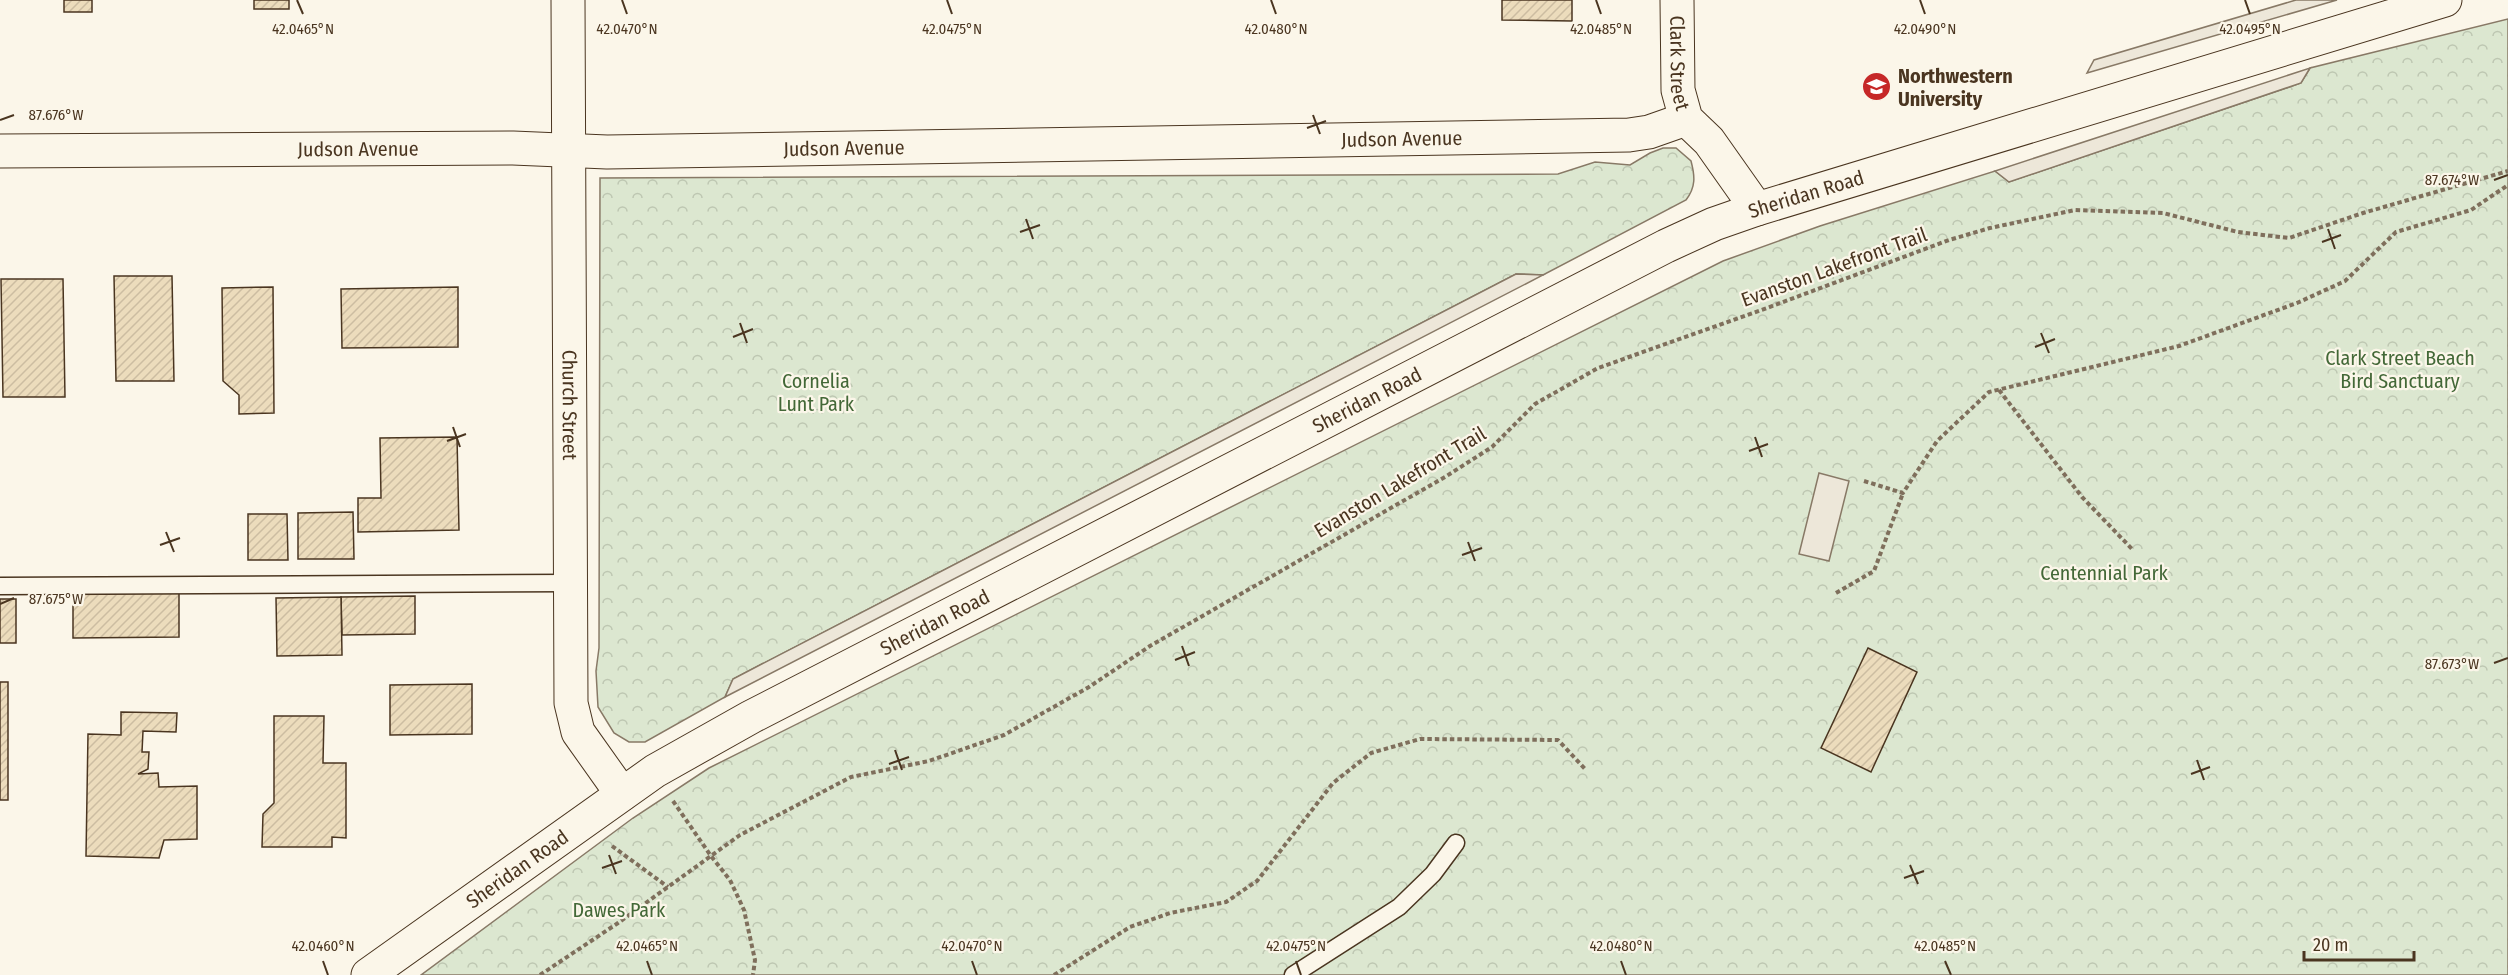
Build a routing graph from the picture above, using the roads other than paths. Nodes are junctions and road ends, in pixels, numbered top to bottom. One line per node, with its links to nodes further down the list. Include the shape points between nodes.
1 (568, 0): 5 (street, Church Street)
2 (1677, 0): 4 (street, Clark Street, via 1678,90)
3 (2445, 0): 7 (street, Sheridan Road)
4 (1686, 118): 5 (street, Judson Avenue, via 1650,132 1629,135); 7 (street, Clark Street, via 1708,141)
5 (569, 150): 6 (street, Judson Avenue); 8 (street, Church Street)
6 (0, 151)
7 (1757, 209): 10 (street, Sheridan Road, via 1666,246 827,678 655,771)
8 (570, 583): 9 (lane); 10 (street, Church Street, via 571,703 578,732)
9 (0, 586)
10 (622, 794): 12 (street, Sheridan Road)
11 (1456, 843): 13 (lane, via 1433,874 1399,907)
12 (370, 975)
13 (1293, 975)

